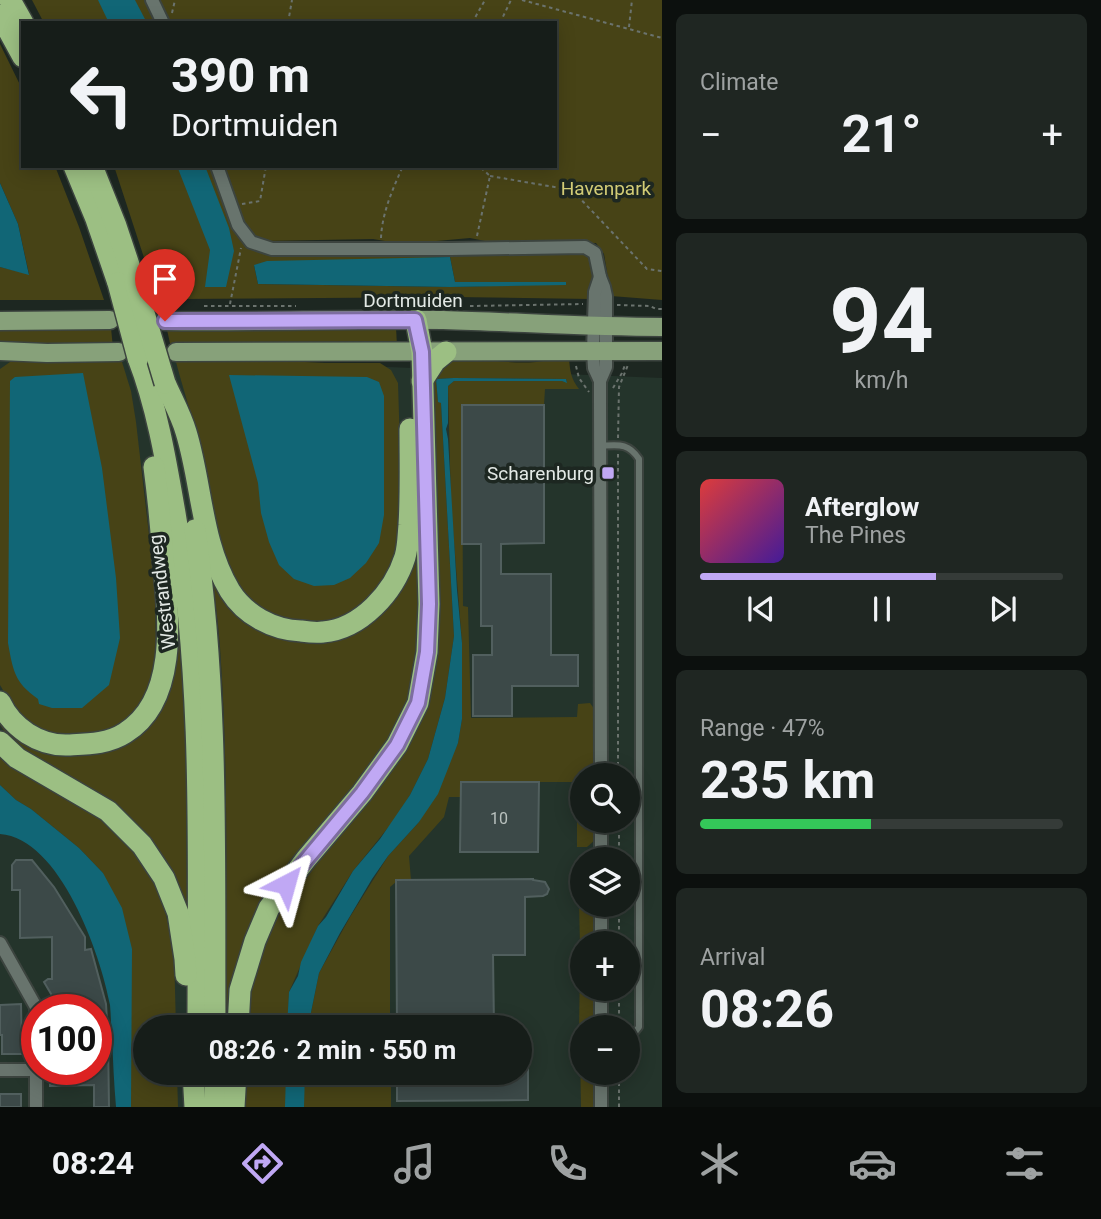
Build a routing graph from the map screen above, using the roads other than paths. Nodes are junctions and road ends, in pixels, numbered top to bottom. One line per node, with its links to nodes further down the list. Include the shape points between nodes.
1 (10, 0): 4 (highway)
2 (152, 0): 5 (street)
3 (0, 15): 6 (highway)
4 (22, 21)
5 (162, 21)
6 (21, 53)
7 (75, 168): 11 (highway, Westrandweg)
8 (93, 168): 11 (highway, Westrandweg, via 116,226)
9 (218, 168): 10 (street, via 238,225 251,242 272,248 585,247 595,253)
10 (600, 276): 16 (street, via 594,292); 16 (street, via 606,305)
11 (127, 283): 24 (highway, Westrandweg, bridge); 26 (highway, Westrandweg, bridge)
12 (110, 320): 14 (main road)
13 (415, 320): 15 (main road, Dortmuiden); 16 (main road, Dortmuiden); 22 (highway)
14 (0, 321)
15 (165, 321)
16 (600, 326): 17 (main road, Dortmuiden); 19 (street)
17 (662, 327)
18 (0, 351): 24 (main road)
19 (600, 351): 20 (main road); 23 (main road); 27 (street, via 594,368 600,382)
20 (662, 351)
21 (176, 352): 22 (main road)
22 (415, 352): 23 (main road); 25 (highway); 26 (highway, via 405,557 376,606 355,621 324,632 270,625 231,594 211,548 186,431)
23 (446, 352): 25 (highway)
24 (129, 355): 26 (highway, Westrandweg)
25 (422, 382): 38 (highway, via 429,604 418,703 397,745 269,908 247,965)
26 (150, 383): 28 (highway, via 169,634 159,688 141,719 127,732 93,744 61,745 32,737); 36 (highway, Westrandweg, via 176,517 193,655); 37 (highway, Westrandweg, via 182,457 203,585 214,761)
27 (599, 446): 30 (street); 31 (lane, via 624,445 639,459)
28 (0, 702)
29 (0, 743): 35 (highway, via 17,758 108,811 142,845 164,878 178,913)
30 (602, 763)
31 (639, 763)
32 (639, 833): 39 (lane)
33 (0, 943): 34 (street)
34 (29, 994)
35 (188, 1015)
36 (198, 1015)
37 (215, 1015)
38 (239, 1015)
39 (639, 1015)
40 (0, 1070): 41 (street)
41 (21, 1070)
42 (35, 1085): 48 (street)
43 (194, 1085): 49 (highway)
44 (198, 1085): 49 (highway)
45 (215, 1085): 50 (highway)
46 (235, 1085): 51 (highway)
47 (601, 1085): 52 (street)
48 (36, 1107)
49 (197, 1107)
50 (215, 1107)
51 (233, 1107)
52 (601, 1107)

